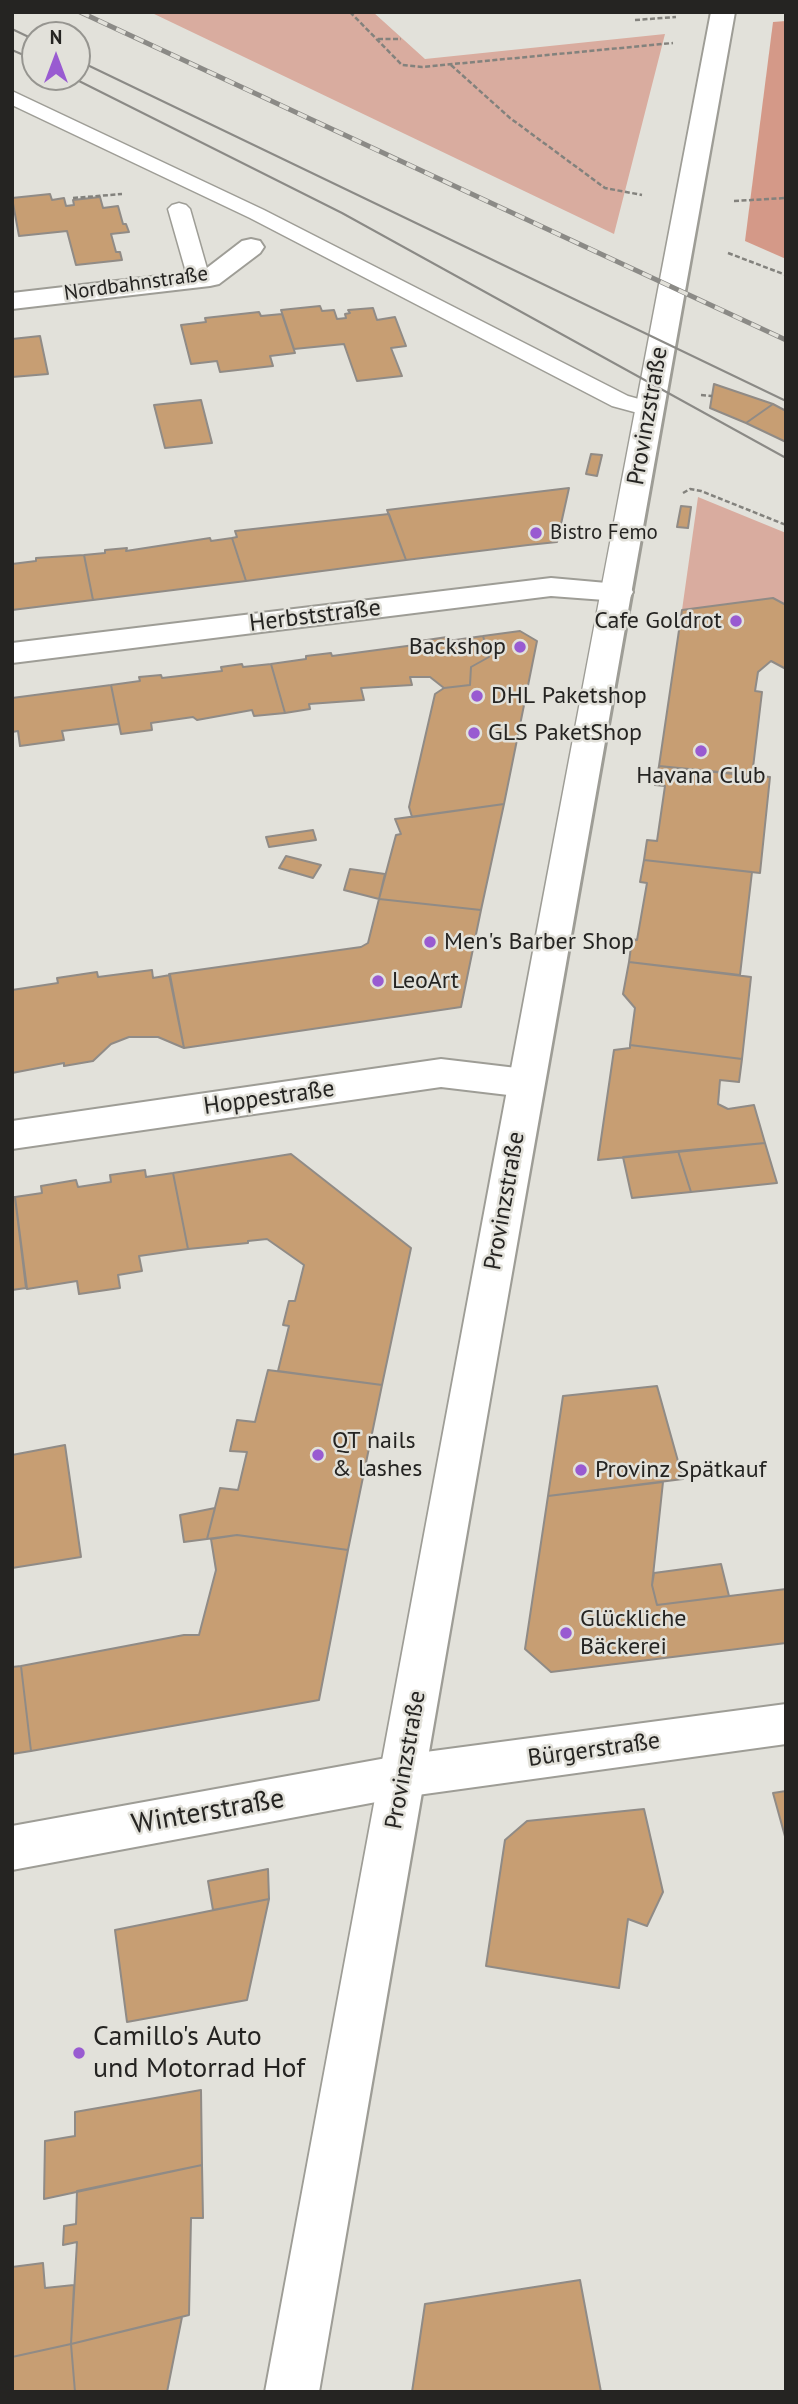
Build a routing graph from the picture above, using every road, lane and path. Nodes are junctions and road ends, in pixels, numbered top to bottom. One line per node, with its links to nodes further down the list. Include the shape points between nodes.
1 (350, 12): 5 (path)
2 (723, 12): 21 (main road, Provinzstraße)
3 (678, 17): 4 (path)
4 (635, 20)
5 (377, 38): 6 (path); 8 (path, via 402,65)
6 (401, 39)
7 (673, 43): 8 (path)
8 (451, 65): 10 (path, via 510,118 605,188)
9 (12, 97): 21 (lane, via 269,219 620,401)
10 (642, 195)
11 (786, 198): 12 (path)
12 (733, 201)
13 (179, 209): 17 (lane)
14 (251, 247): 17 (main road, Nordbahnstraße, via 211,278)
15 (728, 253): 16 (path)
16 (786, 275)
17 (199, 279): 18 (main road, Nordbahnstraße)
18 (12, 301)
19 (701, 395): 20 (path)
20 (712, 396)
21 (649, 409): 24 (main road, Provinzstraße)
22 (690, 489): 23 (path)
23 (786, 525)
24 (618, 592): 25 (main road, Herbststraße, via 551,587); 26 (main road, Provinzstraße)
25 (12, 653)
26 (525, 1083): 27 (main road, Hoppestraße, via 441,1073); 29 (main road, Provinzstraße)
27 (12, 1135)
28 (786, 1724): 29 (main road, Bürgerstraße)
29 (403, 1776): 30 (main road, Winterstraße); 31 (main road, Provinzstraße)
30 (12, 1848)
31 (292, 2392)

